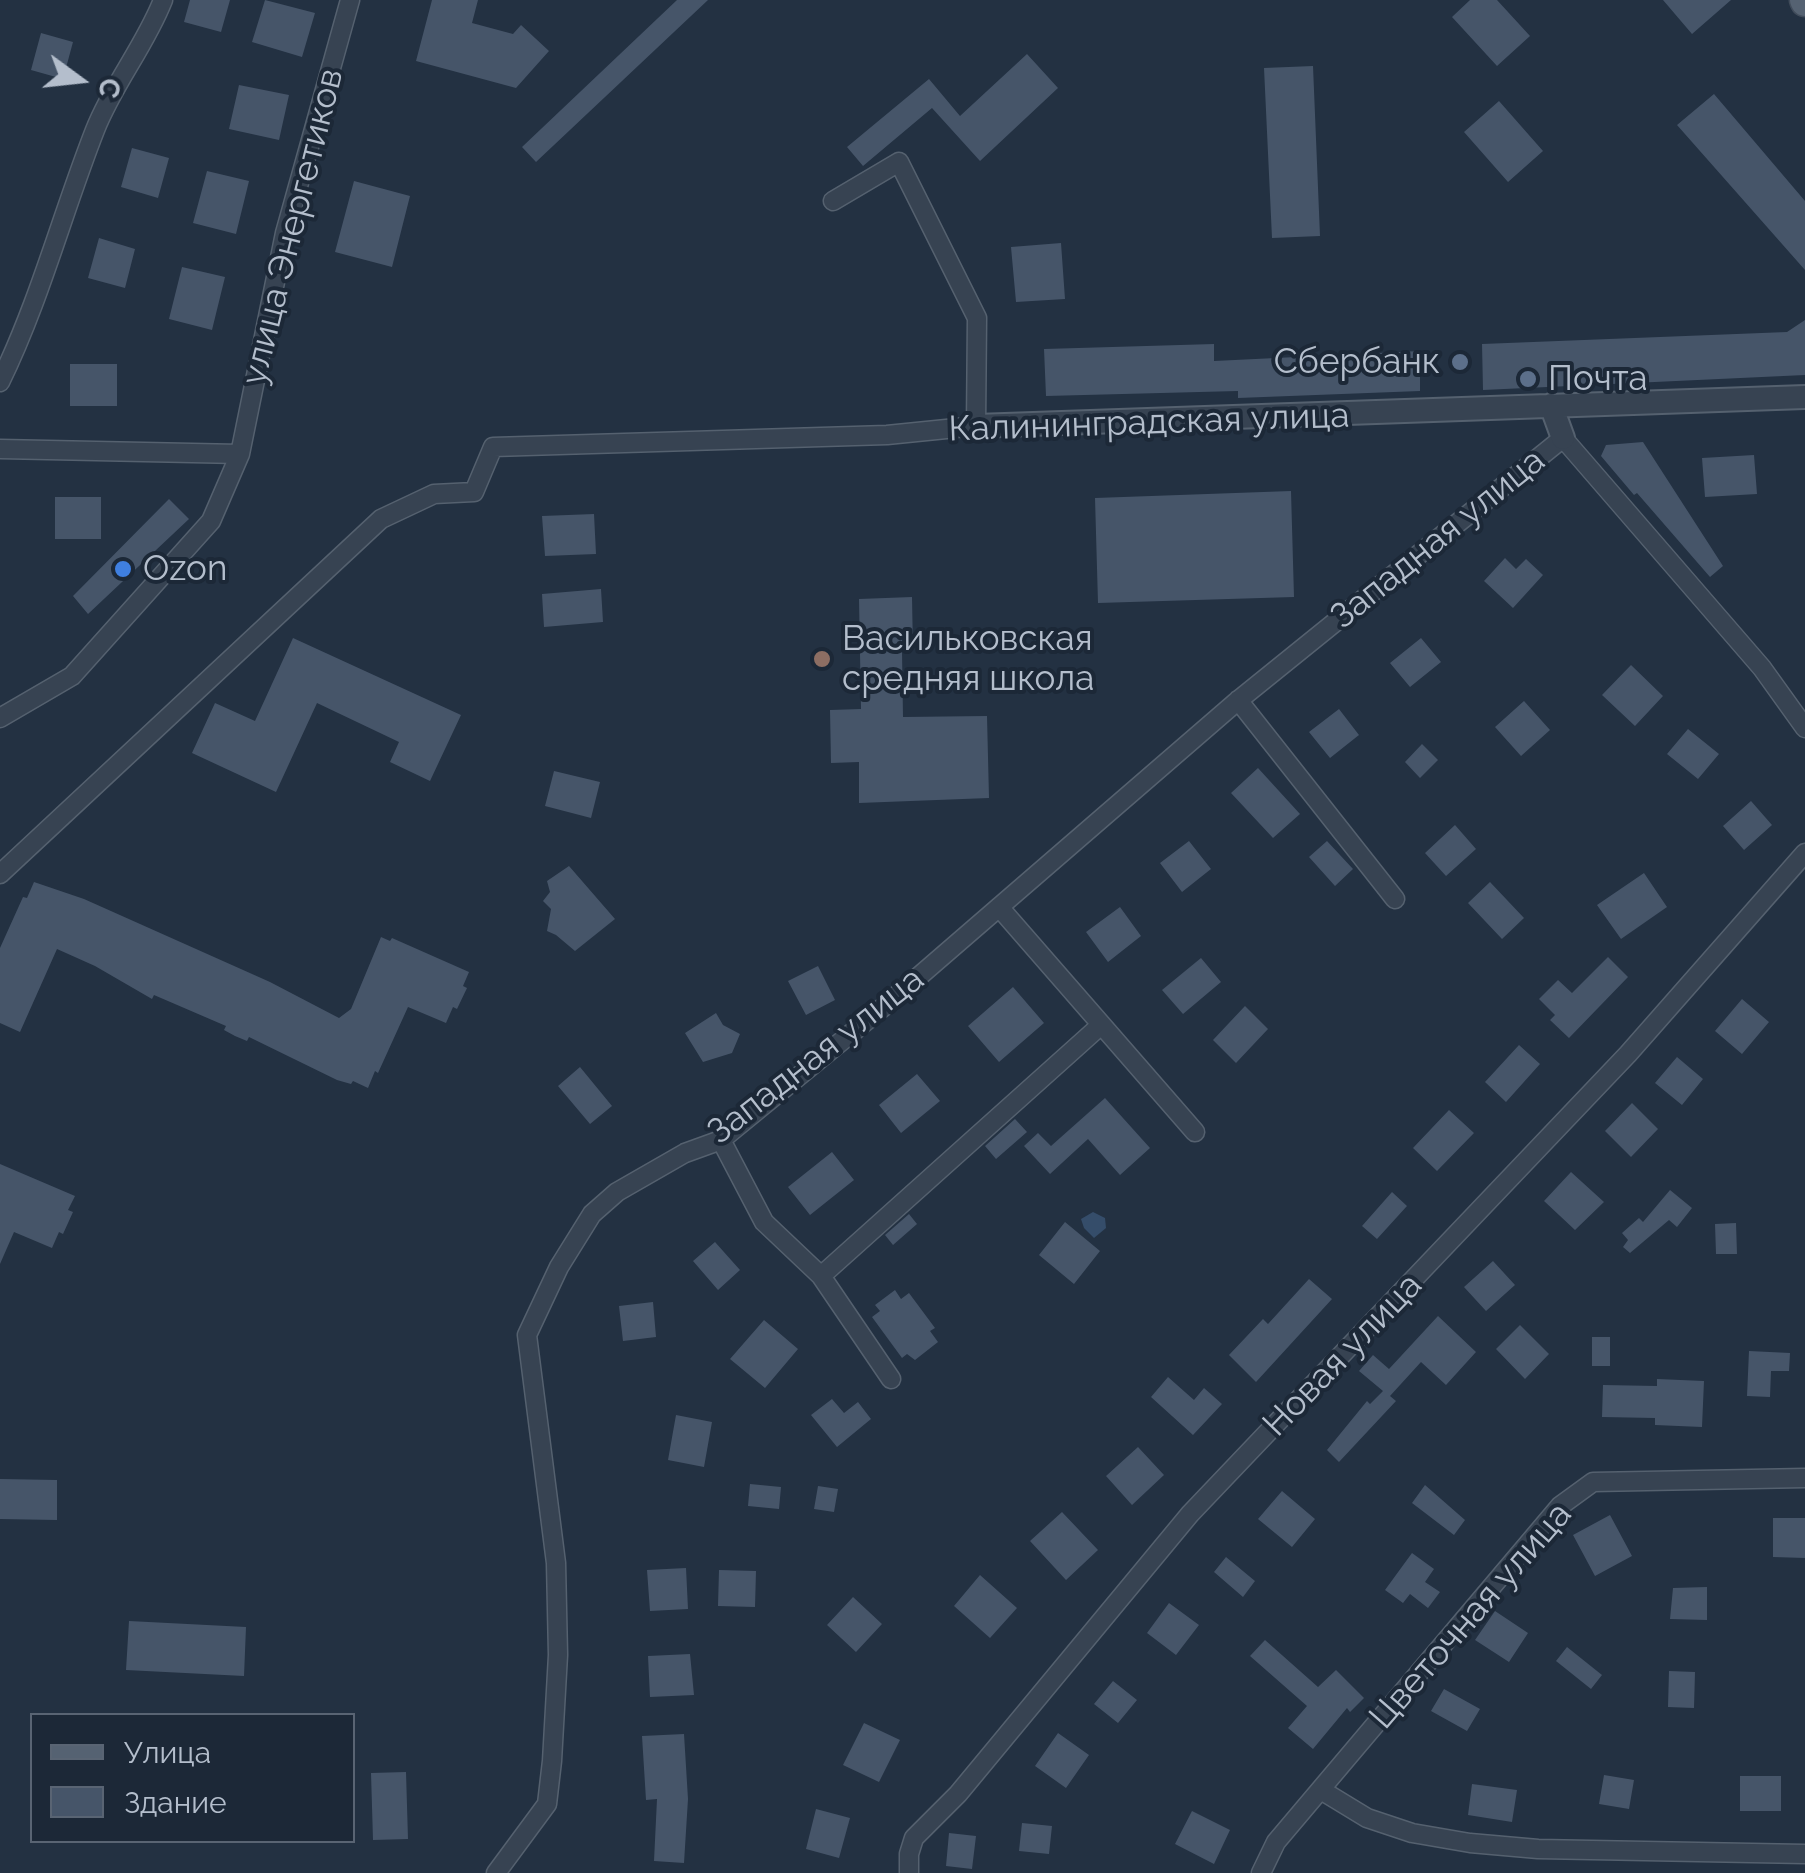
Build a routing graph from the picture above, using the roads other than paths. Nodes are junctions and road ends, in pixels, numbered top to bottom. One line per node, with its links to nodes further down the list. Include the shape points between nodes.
1 (163, 0): 4 (street, via 96,126 28,324)
2 (350, 0): 10 (street, улица Энергетиков, via 285,233)
3 (833, 201): 7 (street, via 900,162 978,318)
4 (0, 382)
5 (1805, 398): 6 (street, Калининградская улица)
6 (1550, 404): 7 (street, Калининградская улица); 8 (street)
7 (976, 426): 15 (street, Калининградская улица, via 887,435 493,446 474,492 434,494 381,519)
8 (1563, 438): 11 (street, Западная улица); 13 (street, via 1762,668)
9 (0, 448): 10 (street)
10 (240, 454): 12 (street, улица Энергетиков, via 210,522 72,676)
11 (1238, 700): 16 (street); 17 (street, Западная улица)
12 (0, 718)
13 (1805, 728)
14 (1805, 853): 27 (street, Новая улица, via 1628,1054 1190,1514 914,1838)
15 (0, 874)
16 (1396, 899)
17 (999, 907): 18 (street); 20 (street, Западная улица)
18 (1101, 1025): 19 (street); 21 (street)
19 (1195, 1132)
20 (721, 1140): 21 (street, via 764,1222); 26 (street, Западная улица, via 617,1192 592,1214 558,1266 526,1336 556,1563 558,1655 547,1804)
21 (821, 1276): 22 (street)
22 (891, 1379)
23 (1805, 1478): 24 (street, Цветочная улица, via 1594,1482 1560,1506)
24 (1321, 1790): 25 (street, via 1366,1818 1470,1843); 28 (street, Цветочная улица, via 1276,1842)
25 (1805, 1854)
26 (496, 1873)
27 (910, 1873)
28 (1261, 1873)

